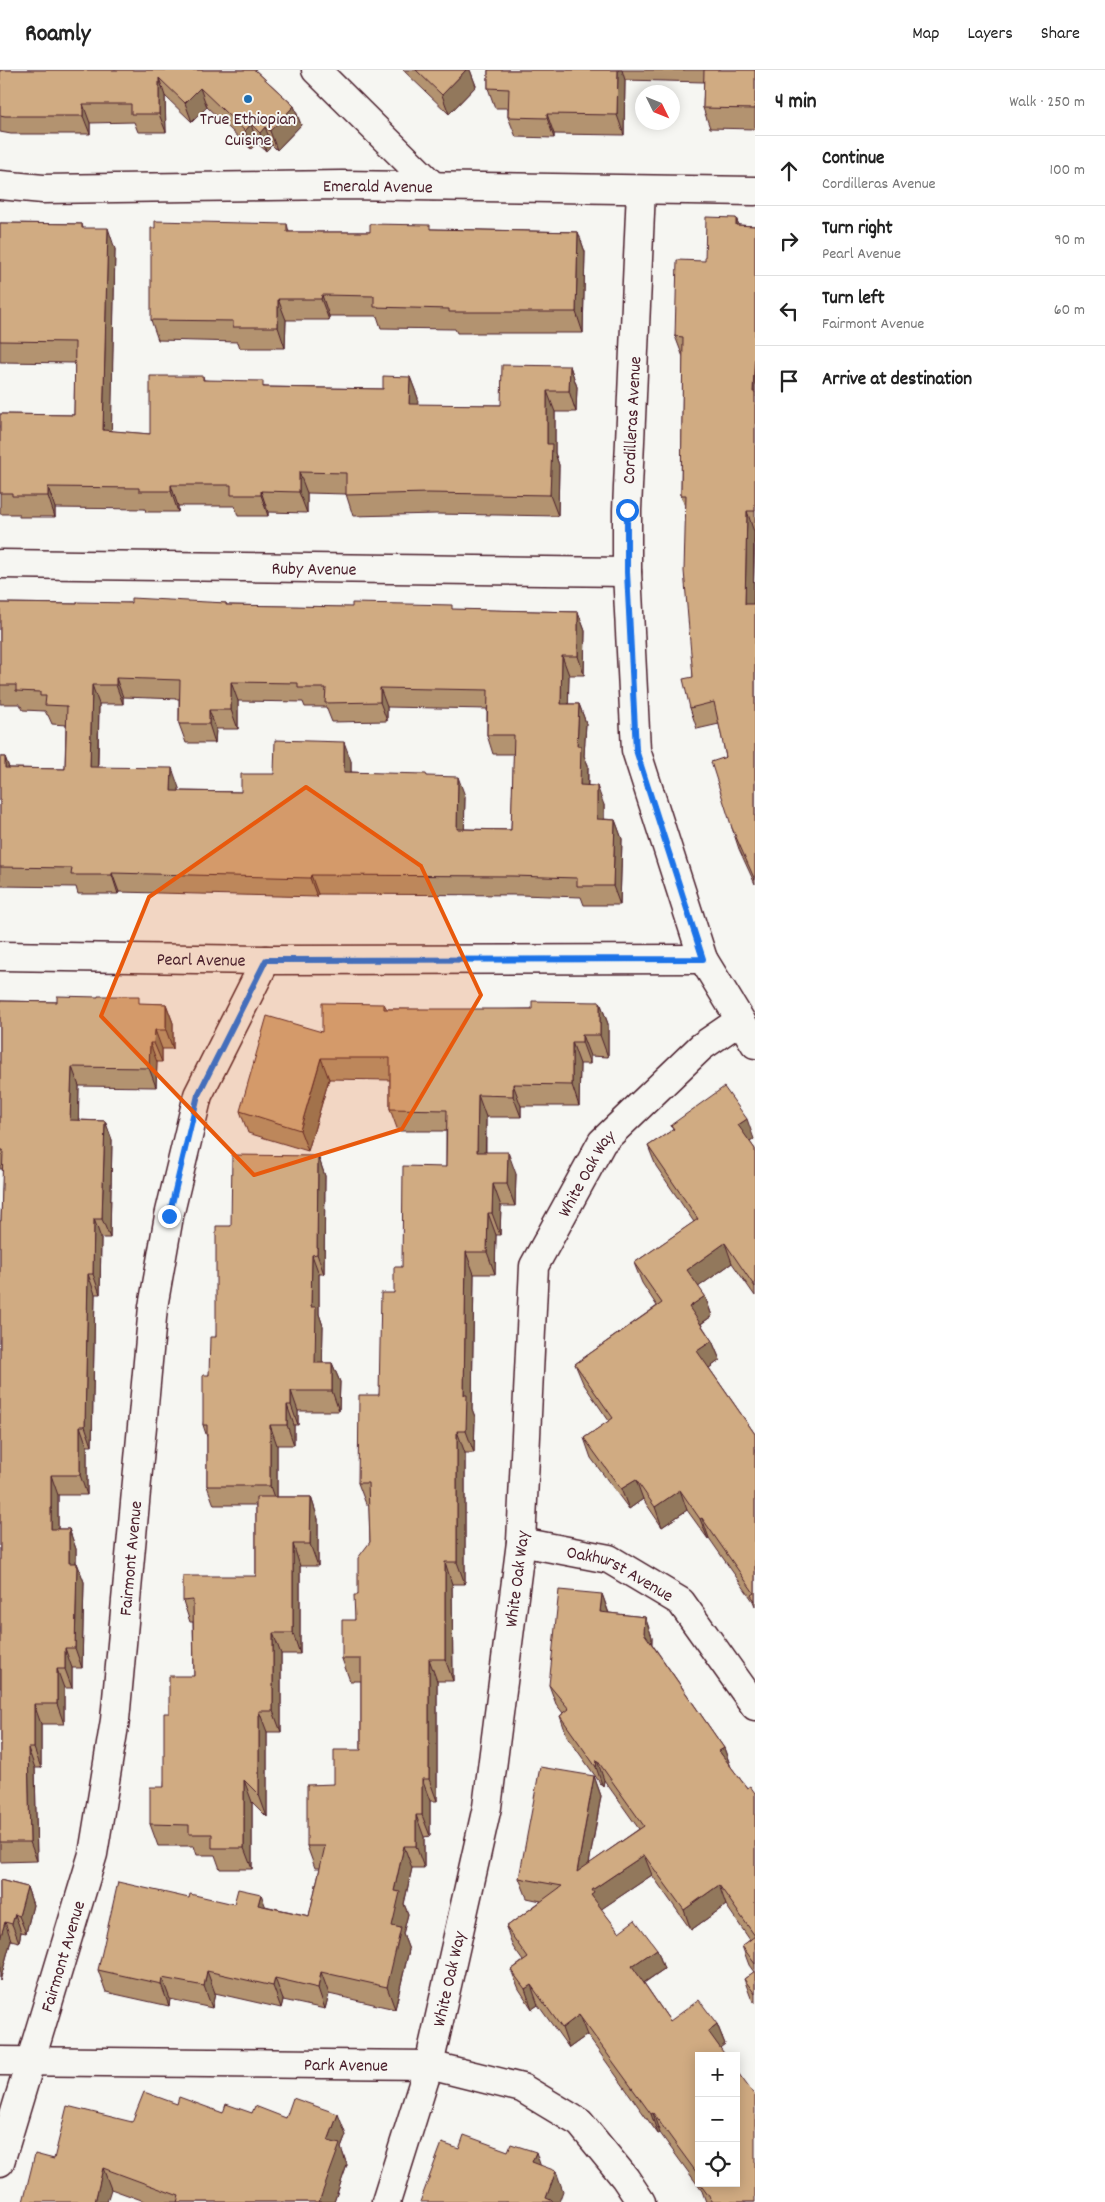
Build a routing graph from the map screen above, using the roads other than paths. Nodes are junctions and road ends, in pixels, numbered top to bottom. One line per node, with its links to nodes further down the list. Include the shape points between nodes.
1 (316, 70): 3 (street)
2 (0, 185): 3 (street, Emerald Avenue, via 43,189)
3 (433, 186): 4 (street, Emerald Avenue)
4 (641, 190): 5 (street, Emerald Avenue); 7 (street, Cordilleras Avenue)
5 (755, 191)
6 (0, 564): 7 (street, Ruby Avenue)
7 (627, 572): 9 (street, Cordilleras Avenue, via 636,750)
8 (0, 956): 10 (street, Pearl Avenue)
9 (703, 959): 10 (street, Pearl Avenue); 11 (street, Cordilleras Avenue)
10 (266, 960): 16 (street, Fairmont Avenue, via 198,1095 169,1216 153,1307 115,1720 94,1854)
11 (739, 1021): 12 (street, Cordilleras Avenue); 13 (street, White Oak Way, via 702,1047 602,1142 534,1266)
12 (755, 1044)
13 (521, 1542): 14 (street, Oakhurst Avenue, via 609,1559 681,1602); 17 (street, White Oak Way, via 486,1807)
14 (755, 1706)
15 (0, 2061): 16 (street, Park Avenue)
16 (31, 2061): 17 (street, Park Avenue); 18 (street, Fairmont Avenue)
17 (429, 2065): 19 (street, White Oak Way); 20 (street, Park Avenue, via 522,2088 580,2123)
18 (0, 2162)
19 (386, 2202)
20 (641, 2202)

